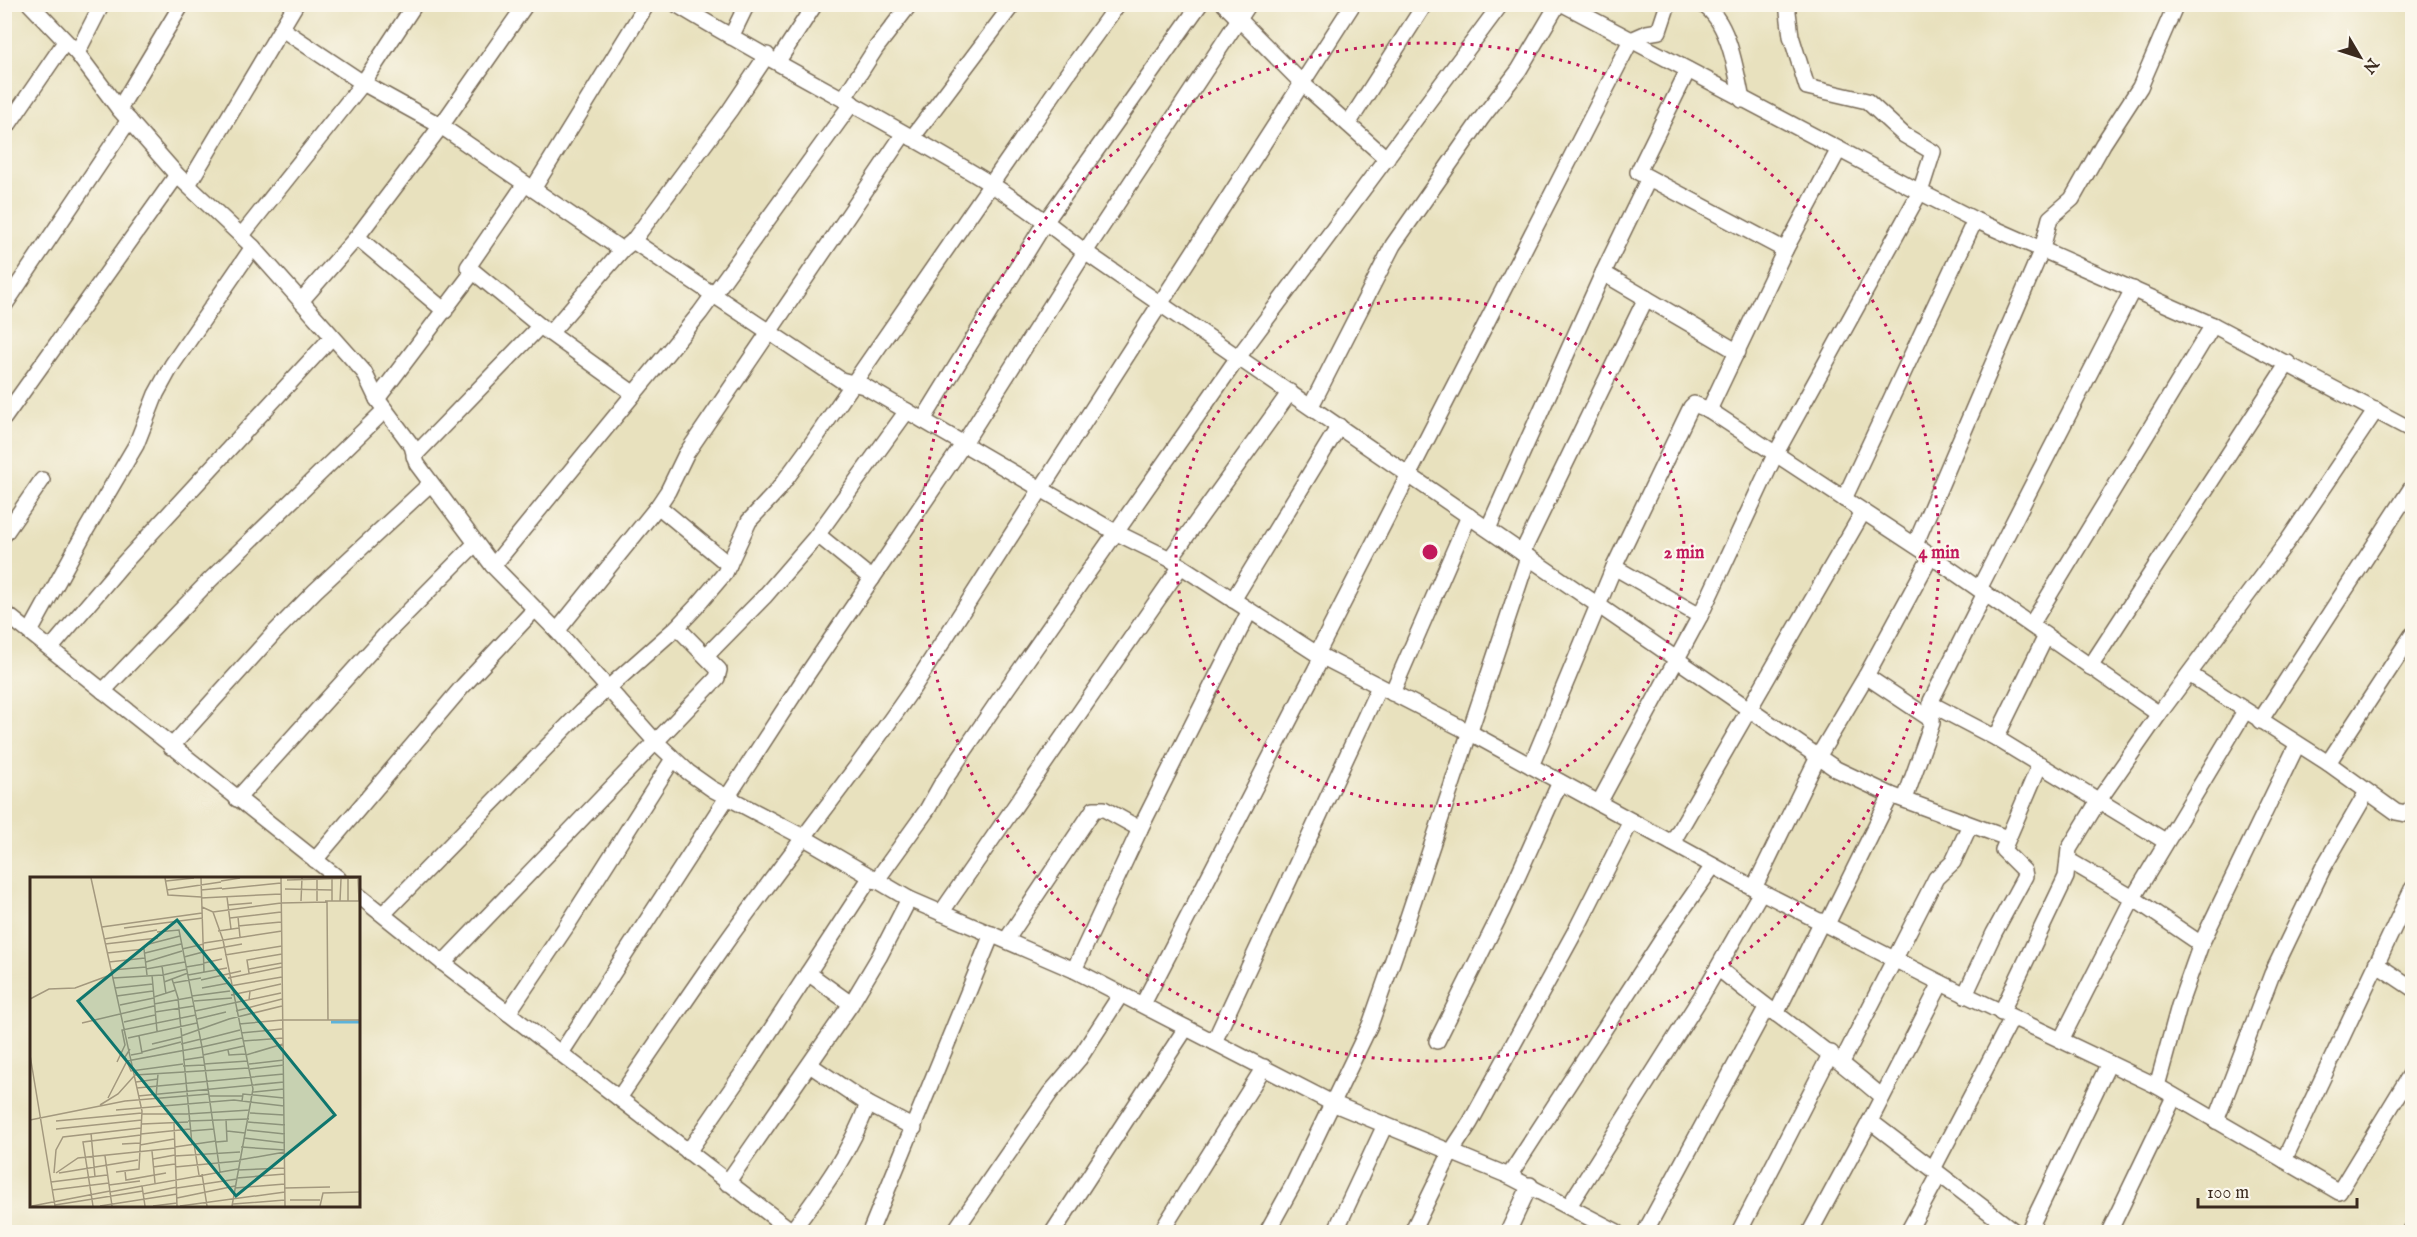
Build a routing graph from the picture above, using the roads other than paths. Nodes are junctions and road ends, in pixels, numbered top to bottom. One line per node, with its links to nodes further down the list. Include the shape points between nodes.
1 (30, 4): 29 (street)
2 (102, 4): 30 (street)
3 (182, 4): 37 (street)
4 (296, 4): 26 (street)
5 (415, 4): 33 (street)
6 (526, 4): 39 (street)
7 (676, 4): 27 (street)
8 (747, 4): 27 (street)
9 (815, 4): 31 (street)
10 (910, 4): 35 (street, via 876,48)
11 (1013, 4): 41 (street)
12 (1118, 4): 46 (street)
13 (1200, 4): 50 (street)
14 (1224, 4): 25 (street)
15 (1249, 4): 25 (street)
16 (1353, 4): 34 (street)
17 (1425, 4): 38 (street)
18 (1501, 4): 43 (street)
19 (1560, 4): 28 (street); 78 (street, via 1519,70 1393,245)
20 (1668, 4): 28 (street, via 1659,32)
21 (1702, 4): 36 (street, via 1712,11 1729,45)
22 (1787, 4): 48 (street, via 1794,46 1807,87 1868,101 1904,135 1933,152)
23 (2176, 4): 55 (street, via 2140,87 2072,199 2050,218)
24 (641, 7): 47 (street)
25 (1238, 20): 34 (street); 57 (street)
26 (282, 29): 33 (street); 45 (street)
27 (731, 37): 31 (street)
28 (1631, 40): 32 (street); 89 (street)
29 (65, 42): 30 (street); 40 (street)
30 (77, 53): 37 (street)
31 (772, 58): 35 (street); 53 (street)
32 (1688, 70): 36 (street); 44 (street, via 1638,172)
33 (363, 82): 39 (street); 51 (street)
34 (1303, 84): 38 (street); 64 (street)
35 (848, 100): 41 (street); 61 (street)
36 (1742, 100): 42 (street)
37 (124, 114): 45 (street); 65 (street)
38 (1348, 124): 43 (street)
39 (441, 126): 47 (street); 52 (street)
40 (4, 131)
41 (908, 136): 46 (street); 69 (street)
42 (1838, 151): 48 (street); 56 (street)
43 (1387, 159): 72 (street)
44 (1648, 178): 56 (street); 59 (street)
45 (182, 180): 51 (street); 82 (street)
46 (990, 184): 50 (street); 74 (street)
47 (529, 186): 53 (street); 58 (street, via 467,265)
48 (1920, 192): 49 (street); 87 (street)
49 (1976, 220): 55 (street); 94 (street)
50 (1046, 221): 57 (street); 83 (street)
51 (242, 235): 54 (street)
52 (357, 237): 63 (street); 66 (street)
53 (627, 245): 61 (street); 68 (street)
54 (253, 247): 63 (street); 121 (street, via 172,365 136,445)
55 (2042, 249): 60 (street); 103 (street)
56 (1785, 250): 71 (street)
57 (1085, 252): 64 (street); 86 (street)
58 (474, 272): 66 (street); 68 (street)
59 (1603, 273): 62 (street); 98 (street)
60 (2133, 289): 67 (street); 111 (street)
61 (712, 295): 69 (street); 76 (street)
62 (1646, 298): 71 (street); 104 (street)
63 (301, 301): 70 (street)
64 (1163, 303): 72 (street); 93 (street)
65 (4, 306)
66 (445, 311): 77 (street)
67 (2213, 325): 73 (street); 118 (street)
68 (545, 329): 76 (street); 88 (street)
69 (769, 334): 74 (street); 95 (street, via 686,454)
70 (332, 337): 77 (street, via 364,372); 124 (street, via 151,532)
71 (1738, 352): 79 (street)
72 (1239, 356): 75 (street); 99 (street)
73 (2288, 363): 80 (street); 128 (street)
74 (853, 384): 81 (street, via 864,386); 107 (street, via 777,491 749,521)
75 (1290, 392): 78 (street); 106 (street)
76 (633, 393): 108 (street)
77 (381, 404): 88 (street, via 412,446); 133 (street)
78 (1311, 406): 85 (street)
79 (1709, 410): 87 (street); 109 (street, via 1694,404 1691,407)
80 (2376, 410): 84 (street); 129 (street, via 2287,542)
81 (907, 411): 83 (street); 100 (street)
82 (4, 418)
83 (922, 420): 86 (street)
84 (2410, 424)
85 (1339, 426): 89 (street); 112 (street)
86 (964, 443): 93 (street); 110 (street)
87 (1775, 455): 94 (street); 117 (street)
88 (414, 456): 91 (street)
89 (1408, 473): 97 (street); 125 (street)
90 (42, 480): 101 (street)
91 (430, 484): 102 (street); 143 (street, via 307,600)
92 (2412, 487): 138 (street)
93 (1042, 489): 99 (street); 160 (street, via 913,688 860,765)
94 (1845, 499): 96 (street)
95 (658, 506): 107 (street); 120 (street)
96 (1863, 512): 103 (street); 134 (street)
97 (1469, 516): 98 (street); 132 (street)
98 (1488, 529): 104 (street)
99 (1116, 532): 106 (street); 168 (street, via 927,810)
100 (818, 534): 110 (street); 126 (street)
101 (4, 536)
102 (475, 544): 108 (street); 153 (street)
103 (1915, 545): 105 (street)
104 (1525, 555): 113 (street); 139 (street)
105 (1931, 556): 111 (street); 130 (street)
106 (1175, 562): 112 (street); 174 (street)
107 (729, 565): 119 (street)
108 (493, 566): 114 (street)
109 (1614, 567): 113 (street); 117 (street)
110 (872, 579): 151 (street)
111 (1982, 591): 118 (street); 136 (street)
112 (1233, 600): 116 (street)
113 (1600, 605): 127 (street); 148 (street)
114 (535, 609): 120 (street); 164 (street)
115 (4, 612): 121 (street)
116 (1249, 612): 125 (street); 159 (street)
117 (1700, 616): 127 (street)
118 (2031, 626): 123 (street)
119 (677, 627): 126 (street); 131 (street)
120 (557, 631): 131 (street)
121 (30, 632): 124 (street)
122 (2412, 635): 146 (street)
123 (2046, 636): 128 (street); 140 (street)
124 (51, 648): 133 (street)
125 (1319, 655): 132 (street); 191 (street)
126 (706, 656): 141 (street, via 720,675)
127 (1678, 658): 134 (street); 155 (street)
128 (2090, 667): 137 (street)
129 (2189, 674): 135 (street); 137 (street)
130 (1866, 676): 136 (street); 144 (street)
131 (608, 687): 141 (street); 175 (street)
132 (1386, 690): 139 (street); 198 (street)
133 (104, 691): 143 (street)
134 (1751, 709): 144 (street); 163 (street)
135 (2245, 711): 138 (street); 162 (street)
136 (1931, 712): 140 (street); 152 (street)
137 (2159, 714): 154 (street)
138 (2260, 721): 142 (street)
139 (1469, 732): 148 (street); 209 (street, via 1370,1025)
140 (1996, 738): 147 (street)
141 (655, 741): 145 (street); 181 (street)
142 (2297, 745): 146 (street); 179 (street)
143 (171, 747): 153 (street)
144 (1818, 757): 152 (street); 170 (street)
145 (673, 759): 151 (street, via 700,781); 193 (street)
146 (2328, 763): 150 (street)
147 (2040, 764): 154 (street); 161 (street)
148 (1532, 766): 149 (street)
149 (1560, 782): 155 (street); 197 (street)
150 (2367, 792): 156 (street, via 2403,814); 212 (street, via 2323,868 2272,974)
151 (729, 797): 160 (street); 199 (street)
152 (1898, 797): 158 (street); 176 (street)
153 (237, 799): 164 (street)
154 (2099, 800): 162 (street); 165 (street, via 2069,849)
155 (1599, 803): 157 (street)
156 (2412, 808)
157 (1631, 821): 163 (street); 216 (street, via 1577,928)
158 (1970, 825): 161 (street); 180 (street, via 1953,862 1936,878)
159 (1140, 829): 178 (street, via 1104,809 1094,809); 184 (street)
160 (803, 837): 168 (street); 208 (street)
161 (2007, 838): 189 (street, via 2003,850 2025,876)
162 (2165, 842): 172 (street)
163 (1672, 843): 166 (street)
164 (315, 860): 167 (street)
165 (2068, 860): 172 (street); 194 (street, via 2066,877)
166 (1713, 866): 170 (street); 219 (street)
167 (336, 877)
168 (873, 880): 173 (street); 185 (street)
169 (2412, 889): 182 (street)
170 (1757, 890): 176 (street); 183 (street)
171 (360, 897): 175 (street)
172 (2133, 898): 179 (street); 196 (street)
173 (909, 899): 174 (street); 190 (street)
174 (941, 913): 177 (street)
175 (383, 914): 181 (street)
176 (1824, 922): 180 (street); 192 (street)
177 (992, 934): 178 (street); 214 (street)
178 (1007, 939): 184 (street)
179 (2201, 945): 205 (street)
180 (1893, 960): 187 (street); 200 (street, via 1869,1013)
181 (443, 963): 193 (street)
182 (2376, 964): 186 (street); 217 (street)
183 (1718, 968): 192 (street); 222 (street)
184 (1074, 970): 188 (street)
185 (808, 973): 190 (street); 215 (street)
186 (2410, 981)
187 (1941, 983): 189 (street); 206 (street)
188 (1121, 994): 191 (street); 226 (street)
189 (1965, 995): 194 (street)
190 (851, 1004): 202 (street)
191 (1143, 1004): 195 (street)
192 (1771, 1011): 200 (street); 233 (street)
193 (508, 1013): 199 (street)
194 (2006, 1015): 196 (street); 218 (street)
195 (1186, 1028): 198 (street); 227 (street)
196 (2061, 1040): 201 (street)
197 (1437, 1041)
198 (1214, 1042): 203 (street)
199 (561, 1053): 208 (street)
200 (1837, 1057): 206 (street); 234 (street)
201 (2109, 1063): 205 (street); 238 (street)
202 (810, 1065): 210 (street); 220 (street)
203 (1264, 1067): 209 (street); 228 (street)
204 (2412, 1071): 217 (street, via 2339,1192)
205 (2157, 1086): 207 (street)
206 (1882, 1097): 211 (street)
207 (2174, 1097): 212 (street); 239 (street)
208 (619, 1098): 215 (street)
209 (1332, 1103): 213 (street); 229 (street)
210 (868, 1104): 214 (street); 224 (street, via 840,1165)
211 (1870, 1121): 218 (street); 235 (street)
212 (2216, 1121): 217 (street)
213 (1385, 1125): 216 (street); 230 (street)
214 (914, 1128): 225 (street)
215 (688, 1152): 220 (street)
216 (1452, 1152): 219 (street); 231 (street)
217 (2284, 1160)
218 (1936, 1172): 236 (street); 237 (street)
219 (1509, 1176): 221 (street)
220 (727, 1183): 224 (street)
221 (1530, 1185): 222 (street); 232 (street)
222 (1569, 1206): 223 (street)
223 (1611, 1231)
224 (793, 1232)
225 (870, 1233)
226 (954, 1233)
227 (1053, 1233)
228 (1161, 1233)
229 (1267, 1233)
230 (1335, 1233)
231 (1412, 1233)
232 (1508, 1233)
233 (1645, 1233)
234 (1739, 1233)
235 (1809, 1233)
236 (1908, 1233)
237 (2015, 1233)
238 (2028, 1233)
239 (2109, 1233)

